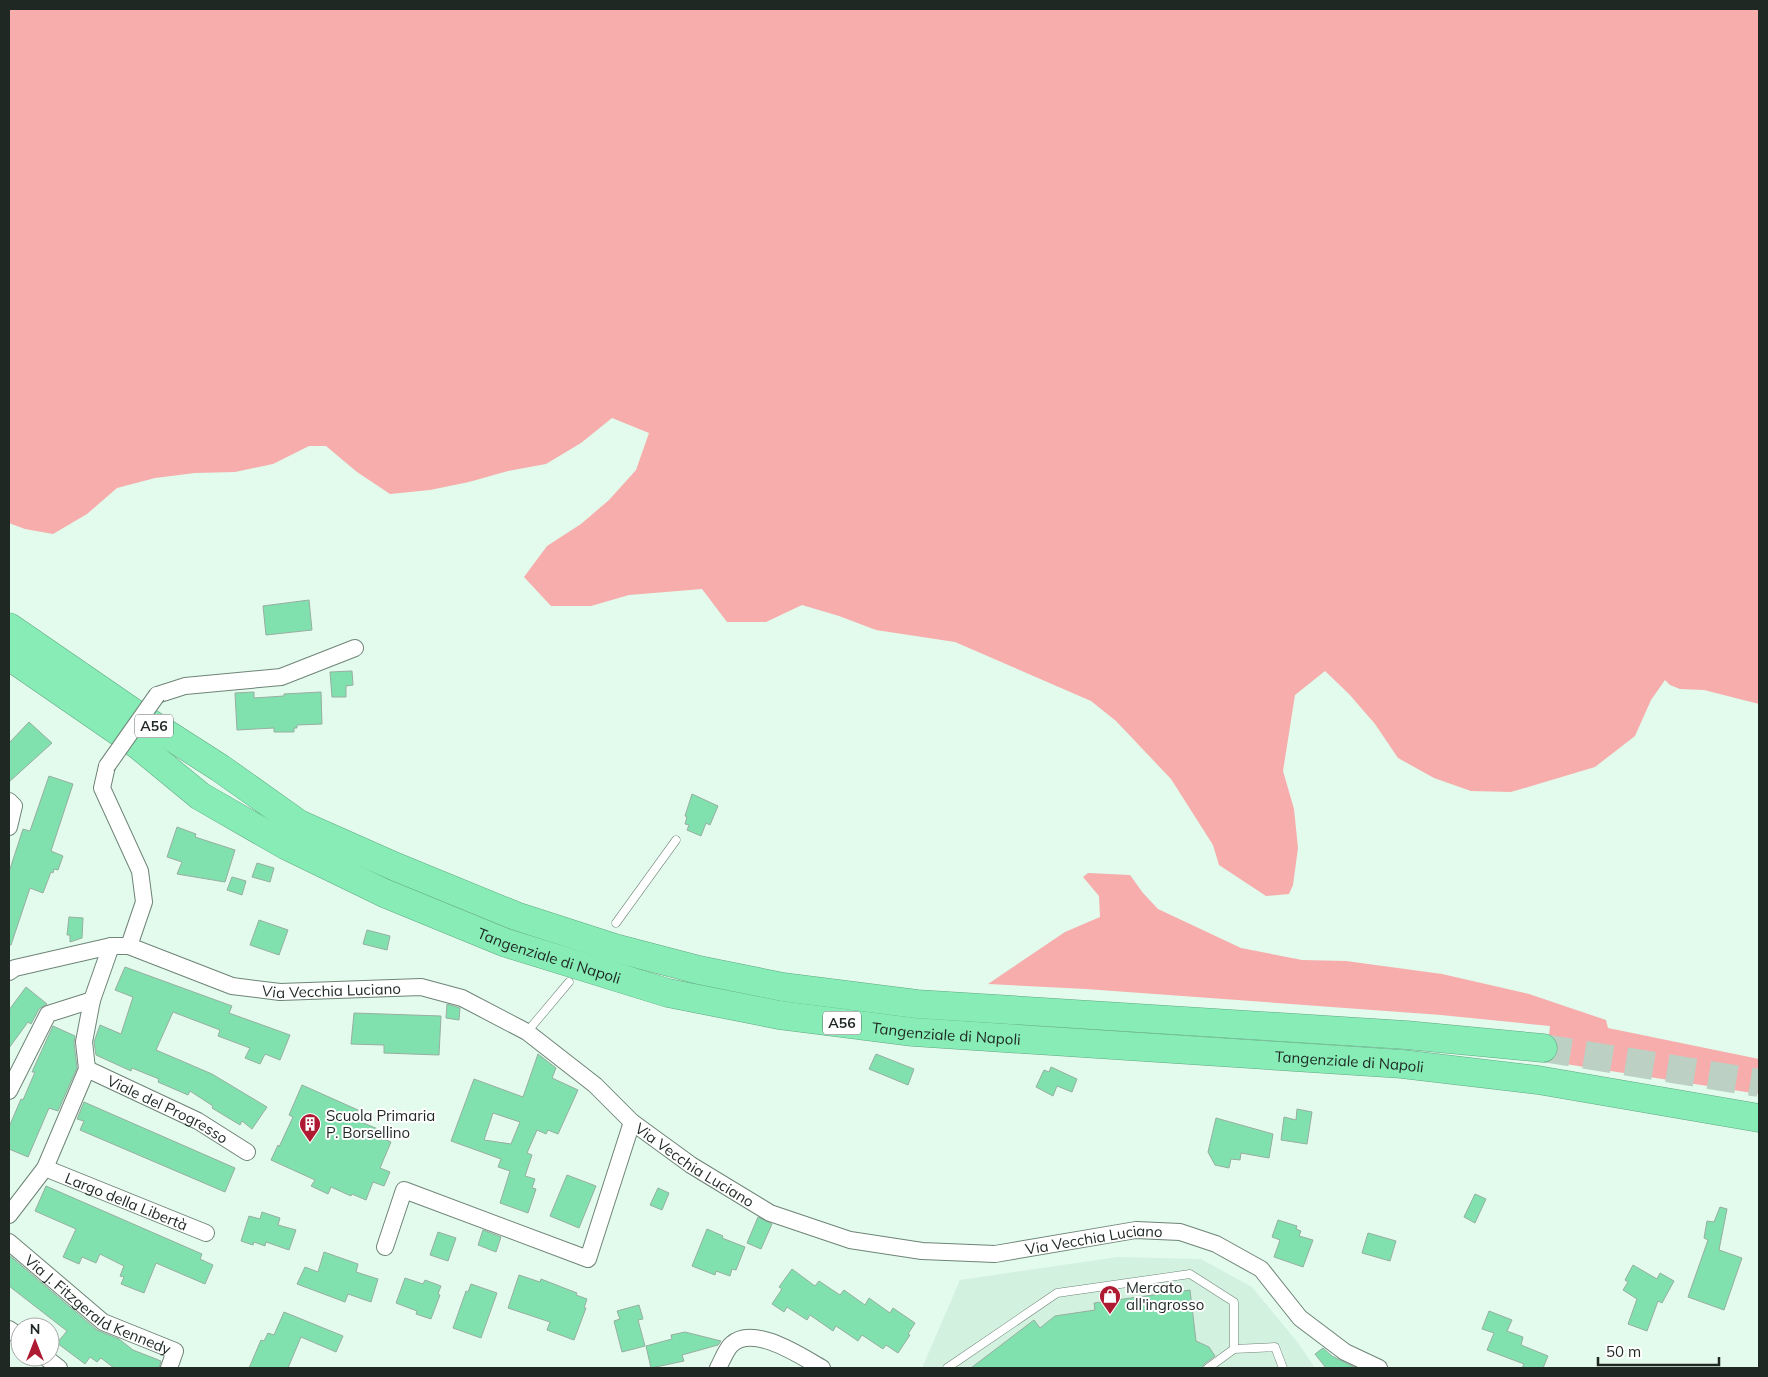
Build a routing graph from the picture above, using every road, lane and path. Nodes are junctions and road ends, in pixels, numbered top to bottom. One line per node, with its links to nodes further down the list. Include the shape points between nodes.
1 (9, 627): 14 (highway, Tangenziale di Napoli / A56, via 299,824 516,916 615,948 783,987 917,1004 1406,1035)
2 (355, 648): 9 (street, bridge, via 281,677 184,686 157,695 107,766 102,788 140,871 144,902)
3 (9, 656): 17 (highway, Tangenziale di Napoli / A56, via 138,745 200,796 287,846 384,894 506,943 668,993 779,1015 913,1032 1402,1064 1538,1080)
4 (9, 802): 5 (street, via 14,806)
5 (9, 827)
6 (676, 840): 7 (lane)
7 (616, 923)
8 (111, 946): 9 (street, Via Vecchia Luciano); 10 (street, Via Vecchia Luciano); 12 (street)
9 (129, 946): 13 (street, Via Vecchia Luciano, via 232,986 280,992 421,987 462,998)
10 (9, 972)
11 (569, 982): 13 (lane)
12 (92, 1000): 15 (street, via 84,1042); 16 (street, via 48,1014)
13 (527, 1032): 18 (street, Via Vecchia Luciano, via 595,1084)
14 (1543, 1048)
15 (87, 1070): 19 (street, Viale del Progresso, via 198,1121); 20 (street)
16 (9, 1091)
17 (1759, 1118)
18 (632, 1122): 24 (street, via 588,1259 404,1190); 32 (street, Via Vecchia Luciano, via 692,1165 770,1213 850,1240 922,1251 995,1254 1136,1230 1180,1232 1216,1244 1261,1269 1300,1318 1345,1352)
19 (247, 1152)
20 (45, 1168): 21 (street); 22 (street, Largo della Libertà)
21 (9, 1215)
22 (206, 1233)
23 (9, 1242): 26 (street, Via J. Fitzgerald Kennedy, via 103,1322 175,1351)
24 (385, 1247)
25 (1234, 1349): 29 (lane, via 1234,1302 1190,1274 1057,1293); 30 (lane); 31 (lane, via 1275,1347)
26 (169, 1368)
27 (718, 1368): 28 (street, via 732,1344 746,1337 778,1344)
28 (822, 1368)
29 (947, 1368)
30 (1208, 1368)
31 (1283, 1368)
32 (1379, 1368)

